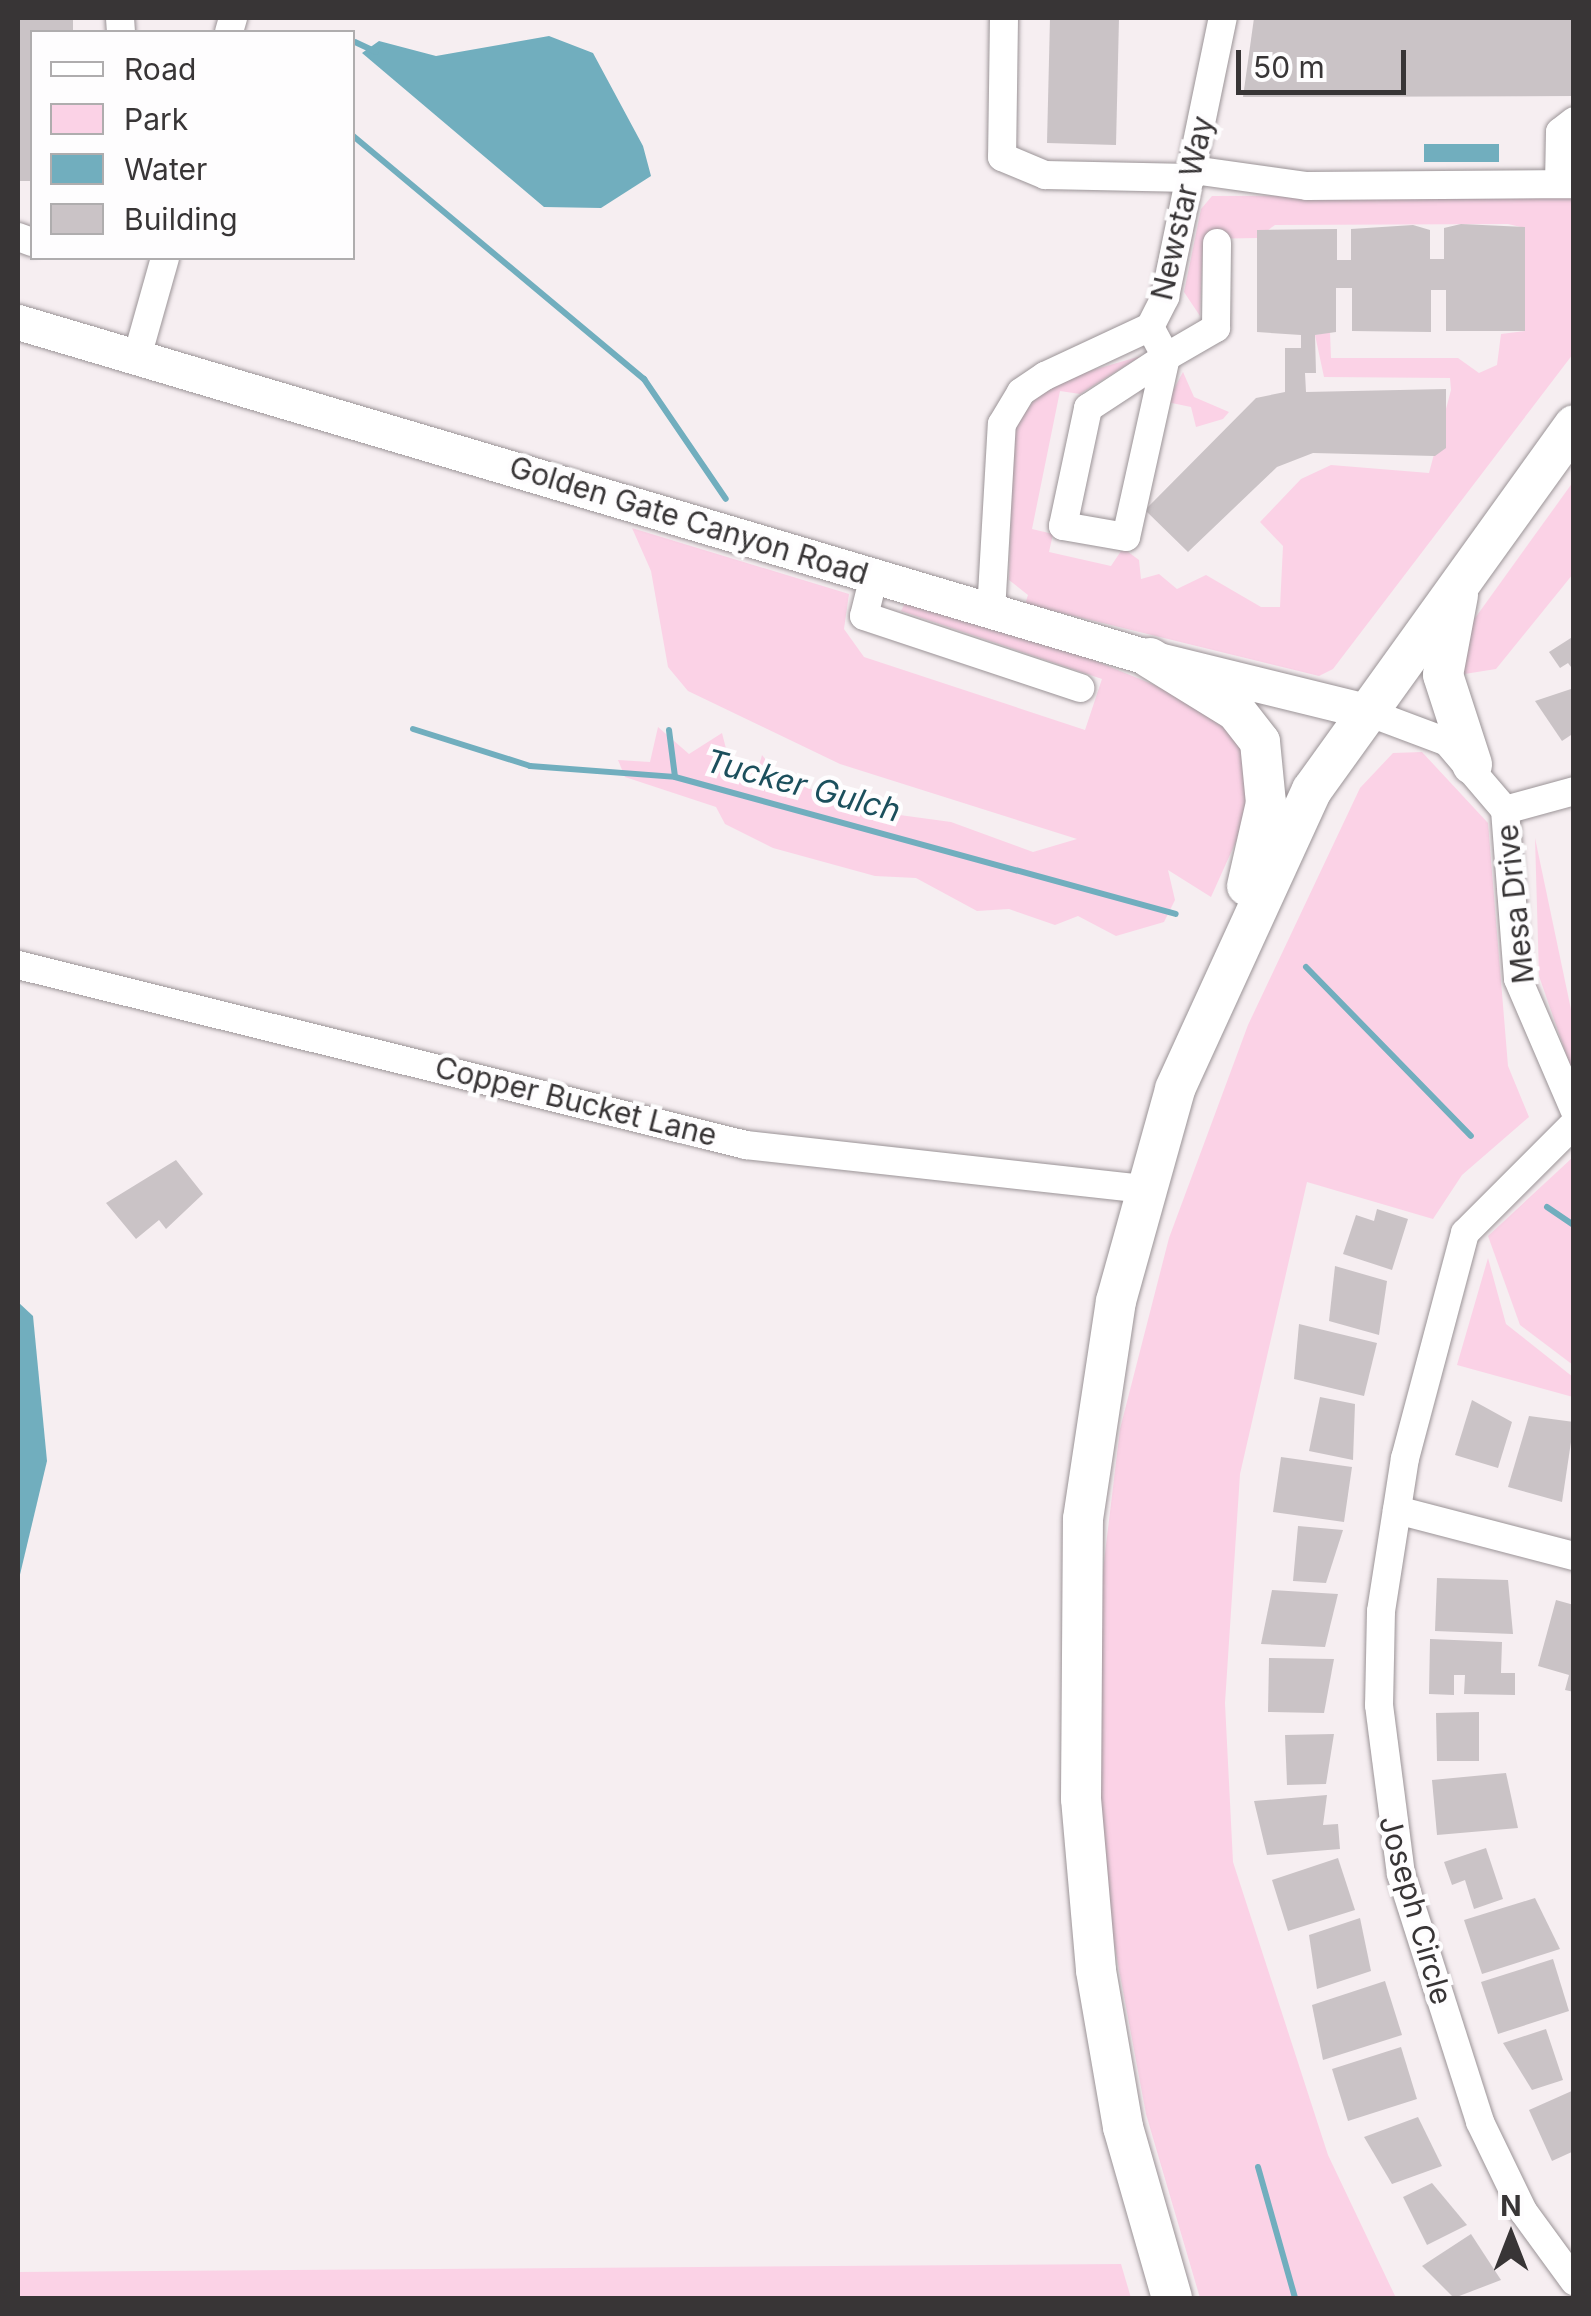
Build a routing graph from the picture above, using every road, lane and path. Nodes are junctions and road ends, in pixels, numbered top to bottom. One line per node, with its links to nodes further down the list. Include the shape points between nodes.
1 (1004, 18): 4 (street, via 1002,158 1045,174)
2 (1224, 18): 4 (street, Newstar Way)
3 (1574, 121): 5 (street, via 1560,132)
4 (1192, 174): 5 (street, via 1307,186); 9 (street, Newstar Way)
5 (1566, 184)
6 (1217, 243): 11 (street, via 1216,328)
7 (164, 260): 10 (street)
8 (18, 322): 10 (main road, Golden Gate Canyon Road)
9 (1150, 327): 11 (street); 15 (street, Newstar Way, via 1044,376 1021,392 1002,424)
10 (137, 357): 14 (main road, Golden Gate Canyon Road)
11 (1166, 357): 11 (street, via 1126,538 1063,526 1088,408)
12 (1574, 426): 13 (highway)
13 (1467, 564): 18 (highway); 19 (highway, via 1442,661)
14 (874, 576): 15 (main road, Golden Gate Canyon Road); 17 (street, via 864,616)
15 (991, 612): 16 (main road, Golden Gate Canyon Road)
16 (1150, 658): 18 (main road, Golden Gate Canyon Road); 22 (highway, via 1244,718 1264,756 1266,803)
17 (1080, 688)
18 (1362, 710): 19 (street, Mesa Drive, via 1412,724); 22 (highway)
19 (1472, 764): 21 (street, Mesa Drive)
20 (1574, 791): 21 (street)
21 (1505, 810): 24 (street, Mesa Drive, via 1518,979)
22 (1231, 958): 26 (highway)
23 (18, 965): 26 (street, Copper Bucket Lane, via 746,1145)
24 (1574, 1109)
25 (1574, 1124): 27 (street, Joseph Circle, via 1465,1233)
26 (1143, 1189): 30 (highway, via 1098,1400 1076,1702 1096,1970 1124,2127)
27 (1397, 1510): 28 (street); 29 (street, Joseph Circle, via 1379,1705 1400,1874 1480,2122 1523,2211)
28 (1574, 1556)
29 (1574, 2281)
30 (1172, 2298)

